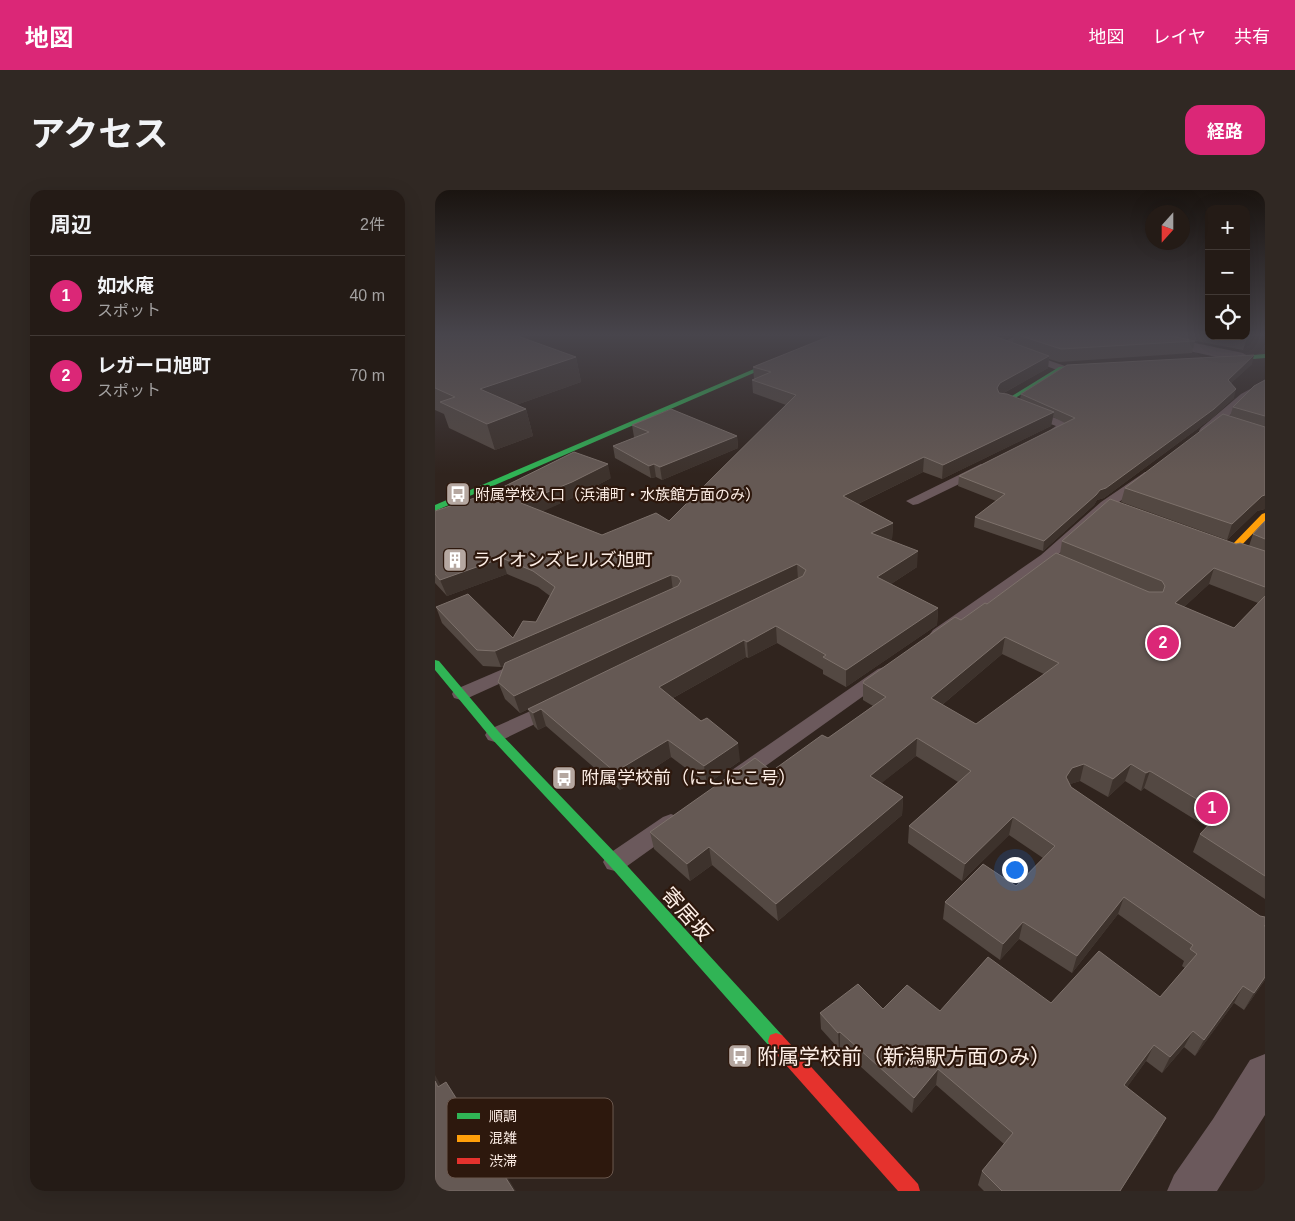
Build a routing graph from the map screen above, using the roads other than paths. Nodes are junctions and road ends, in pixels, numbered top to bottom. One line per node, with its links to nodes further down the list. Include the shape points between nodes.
1 (732, 381): 13 (street)
2 (1040, 381): 6 (street)
3 (1265, 384): 4 (lane)
4 (1245, 396): 5 (lane); 8 (lane, via 1225,424)
5 (1265, 401)
6 (1005, 402): 7 (lane, via 1066,426)
7 (1041, 439)
8 (1193, 440)
9 (1161, 463): 12 (lane)
10 (990, 464): 11 (lane)
11 (913, 501)
12 (1106, 505): 14 (street); 19 (lane)
13 (435, 508)
14 (1124, 511)
15 (1265, 516): 17 (street)
16 (1195, 538): 17 (street)
17 (1231, 551): 18 (lane)
18 (1248, 557)
19 (1046, 558): 20 (lane); 21 (lane)
20 (1064, 566)
21 (923, 645)
22 (541, 658): 25 (lane)
23 (899, 662): 28 (lane)
24 (435, 663): 25 (street, 寄居坂)
25 (461, 694): 27 (street, 寄居坂)
26 (566, 700): 27 (lane)
27 (495, 735): 30 (street, 寄居坂)
28 (729, 782)
29 (688, 811): 30 (lane)
30 (615, 862): 32 (street, 寄居坂)
31 (1265, 1075): 33 (street)
32 (911, 1191)
33 (1190, 1191)

